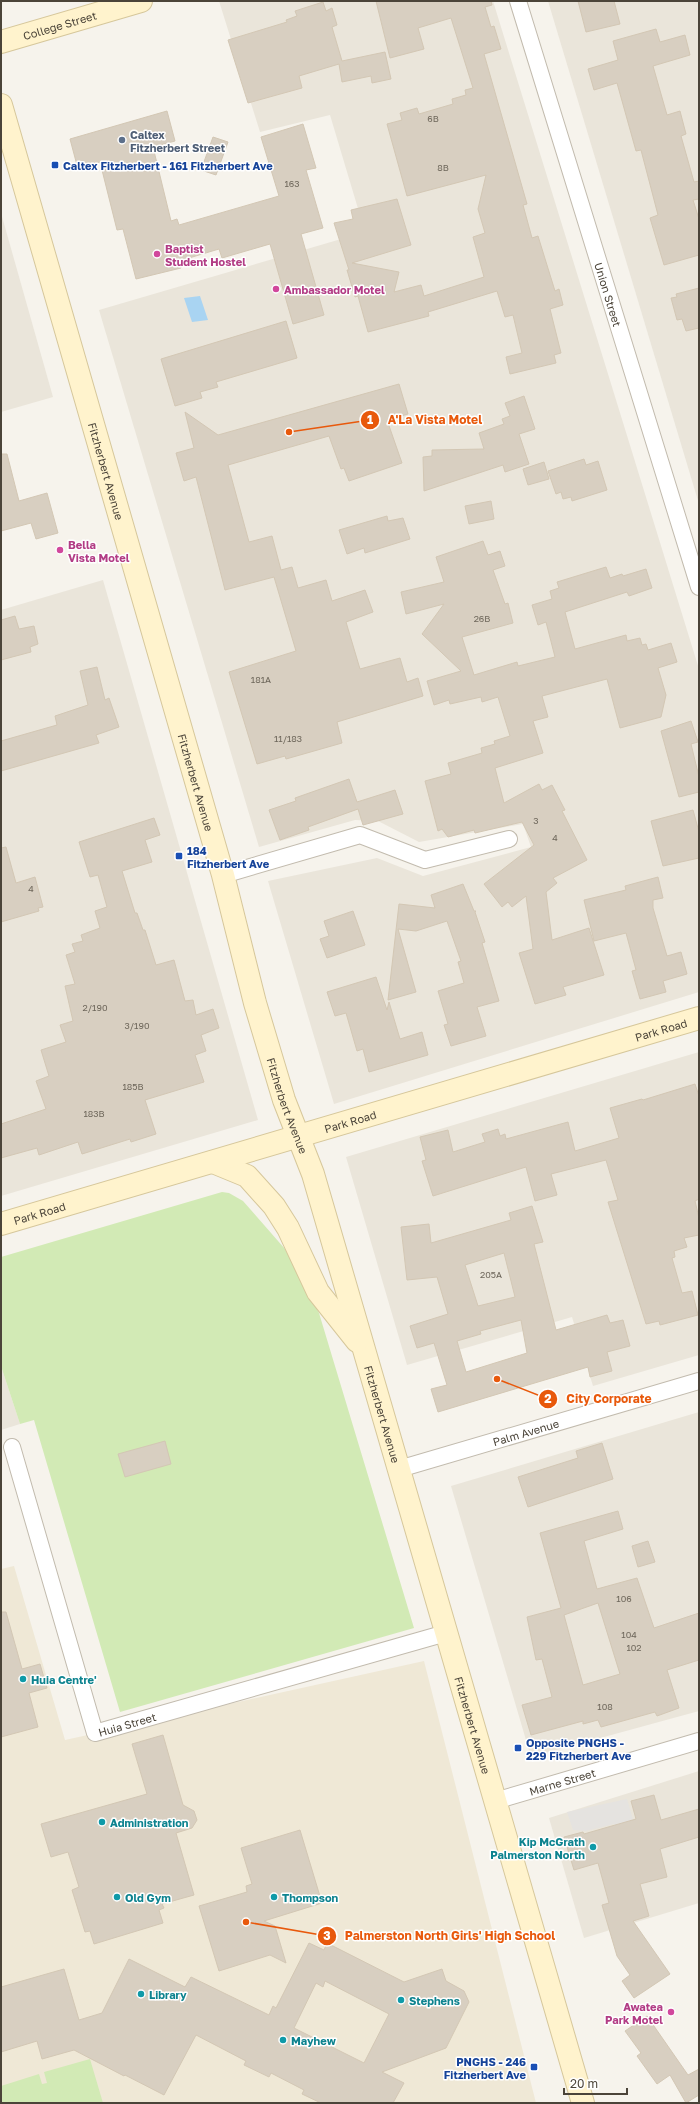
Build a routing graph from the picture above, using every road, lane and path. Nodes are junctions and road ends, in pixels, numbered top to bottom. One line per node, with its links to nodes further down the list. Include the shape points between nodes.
1 (141, 1): 3 (main road, College Street)
2 (518, 1): 5 (street, Union Street)
3 (1, 42)
4 (1, 105): 7 (main road, Fitzherbert Avenue)
5 (699, 587)
6 (509, 839): 7 (street, via 425,860 360,835)
7 (222, 876): 9 (main road, Fitzherbert Avenue, via 255,1003)
8 (699, 1018): 9 (main road, Park Road)
9 (298, 1138): 10 (main road, Park Road); 12 (main road, Fitzherbert Avenue, via 313,1174)
10 (213, 1162): 11 (main road, Park Road); 12 (main road, via 247,1176 274,1206 288,1228 318,1292)
11 (1, 1224)
12 (364, 1349): 15 (main road, Fitzherbert Avenue)
13 (699, 1381): 15 (street, Palm Avenue)
14 (12, 1447): 16 (street, Huia Street, via 95,1733)
15 (399, 1469): 16 (main road, Fitzherbert Avenue)
16 (446, 1634): 18 (main road, Fitzherbert Avenue)
17 (699, 1741): 18 (street, Marne Street)
18 (495, 1801): 19 (main road, Fitzherbert Avenue)
19 (583, 2103)

